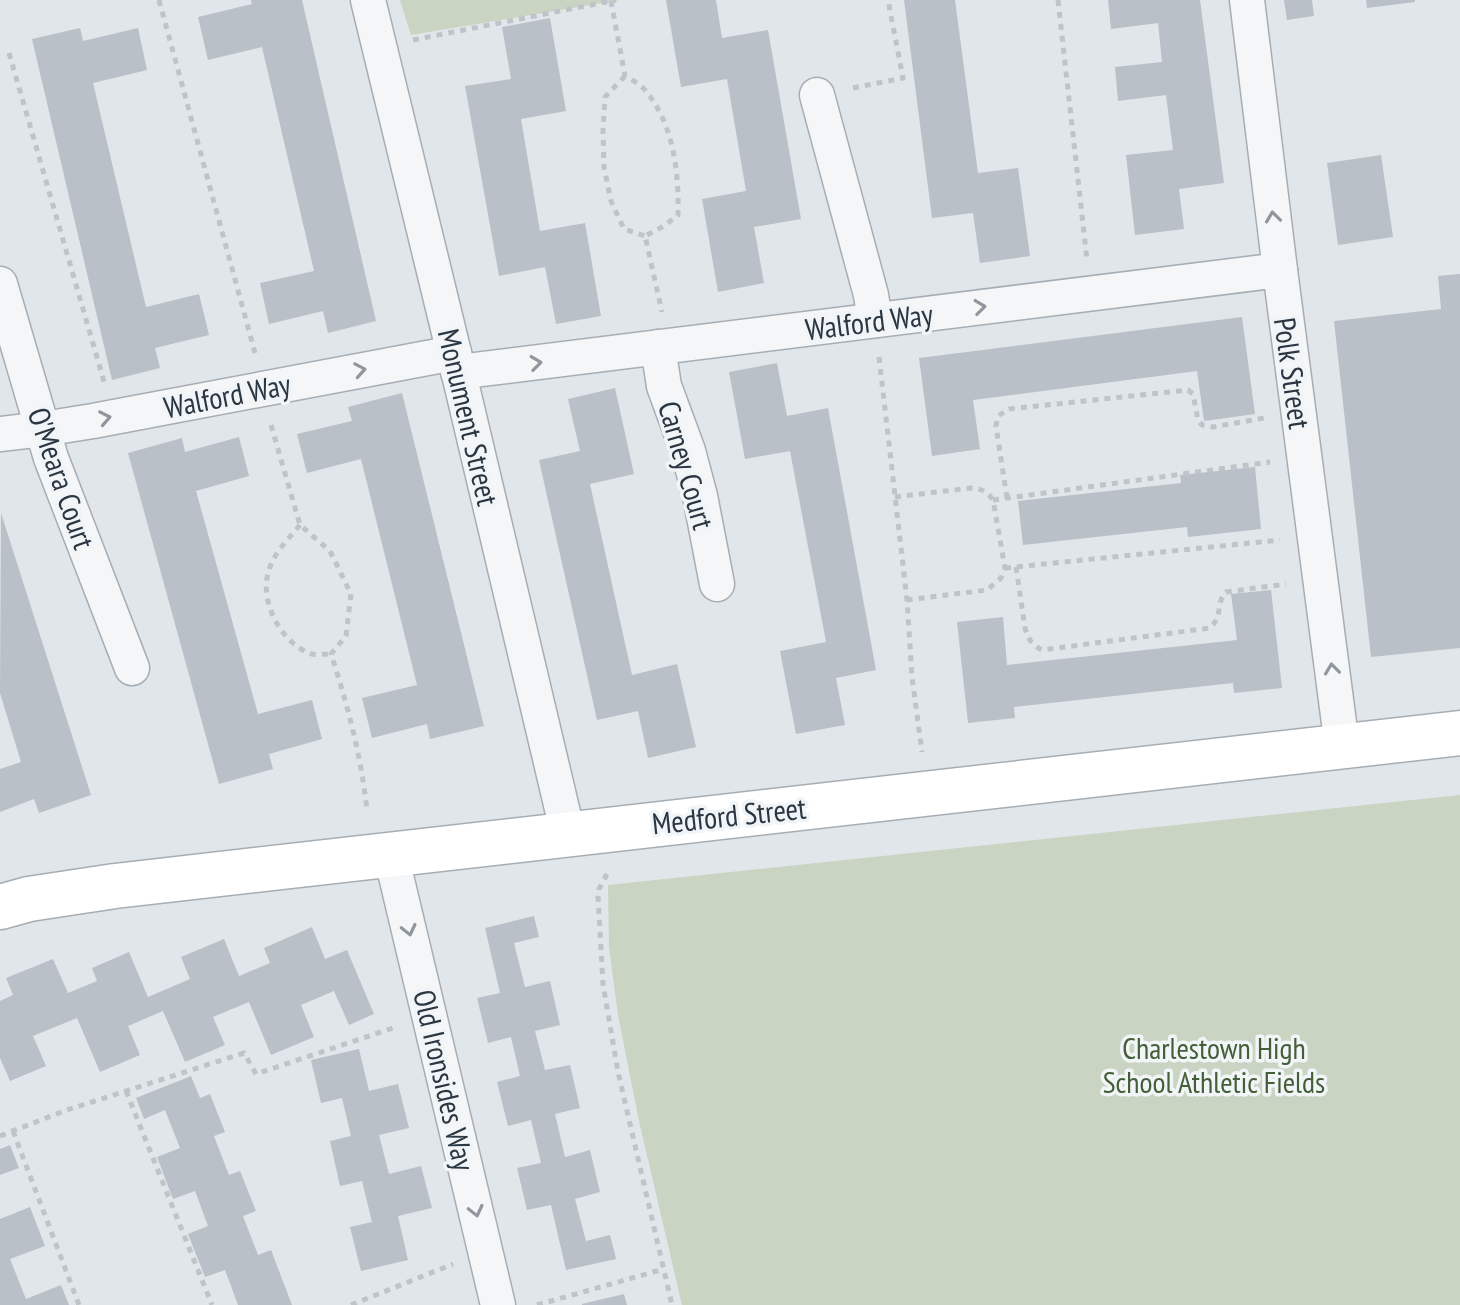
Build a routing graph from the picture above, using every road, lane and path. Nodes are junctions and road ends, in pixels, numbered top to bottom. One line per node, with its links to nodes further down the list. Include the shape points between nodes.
1 (368, 0): 6 (street, Monument Street)
2 (614, 0): 6 (path); 8 (path)
3 (888, 0): 9 (path, via 903,78)
4 (1058, 0): 13 (path)
5 (1247, 0): 11 (street, Polk Street, one-way to 5)
6 (379, 47): 16 (street, Monument Street)
7 (9, 53): 17 (path)
8 (625, 76): 10 (path, via 605,97 604,167 624,229); 10 (path, via 644,87 663,117 679,187 678,215)
9 (817, 95): 14 (street)
10 (645, 236): 15 (path)
11 (1280, 270): 13 (street, Walford Way); 35 (street, Polk Street, one-way to 11)
12 (0, 284): 19 (street, O'Meara Court)
13 (1092, 293): 14 (street, Walford Way, one-way to 13)
14 (875, 320): 15 (street, Walford Way); 22 (path)
15 (663, 346): 16 (street, Walford Way, one-way to 15); 29 (street, Carney Court, via 664,386 688,451)
16 (456, 362): 19 (street, Walford Way, one-way to 16); 37 (street, Monument Street)
17 (108, 393)
18 (1268, 417): 23 (path, via 1206,426 1198,420 1188,390 1009,409 998,416 996,426)
19 (43, 429): 20 (street, Walford Way); 33 (street, O'Meara Court)
20 (0, 434)
21 (1275, 462): 23 (path)
22 (895, 497): 24 (path, via 971,488); 31 (path)
23 (1007, 498): 24 (path)
24 (993, 500): 28 (path)
25 (300, 525): 32 (path, via 277,550 267,579 269,606 284,635 300,648)
26 (1285, 540): 27 (path)
27 (1016, 567): 28 (path); 30 (path, via 1028,638 1042,650 1210,628 1226,592)
28 (1005, 568): 31 (path, via 987,590)
29 (717, 584)
30 (1291, 584)
31 (907, 600): 36 (path)
32 (331, 654)
33 (132, 668)
34 (1460, 733): 35 (main road, Medford Street)
35 (1342, 746): 36 (main road, Medford Street)
36 (928, 793): 37 (main road, Medford Street)
37 (568, 834): 38 (main road, Medford Street)
38 (391, 855): 40 (main road, Medford Street, via 115,886); 50 (street, Old Ironsides Way, one-way to 50)
39 (607, 874): 46 (path, via 598,896 603,984)
40 (0, 907)
41 (396, 1027): 42 (path, via 256,1074 244,1053)
42 (126, 1091): 43 (path); 48 (path)
43 (13, 1131): 44 (path); 47 (path)
44 (0, 1136)
45 (453, 1264): 49 (path)
46 (664, 1269): 51 (path); 52 (path)
47 (79, 1305)
48 (212, 1305)
49 (351, 1305)
50 (498, 1305)
51 (537, 1305)
52 (672, 1305)

